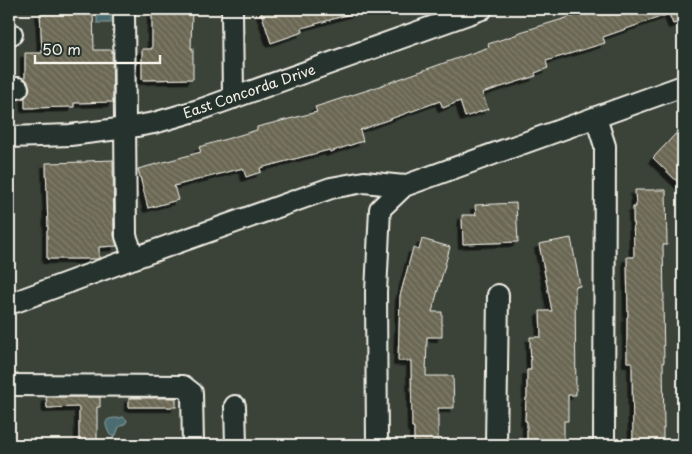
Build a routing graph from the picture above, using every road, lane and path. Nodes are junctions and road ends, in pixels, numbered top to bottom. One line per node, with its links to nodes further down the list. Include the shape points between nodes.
1 (124, 9): 7 (street)
2 (232, 9): 5 (street)
3 (482, 9): 5 (street, East Concorda Drive)
4 (683, 86): 6 (street)
5 (233, 98): 7 (street, East Concorda Drive, via 154,124)
6 (596, 118): 9 (street); 19 (street, via 605,146)
7 (126, 128): 8 (street, East Concorda Drive, via 70,136); 10 (street, via 126,236)
8 (9, 137)
9 (404, 186): 10 (street, via 364,182 332,188); 17 (street, via 380,208 376,292)
10 (134, 258): 12 (street)
11 (498, 295): 18 (street)
12 (9, 303)
13 (9, 385): 15 (street, via 183,386 192,393)
14 (235, 406): 16 (street)
15 (193, 445)
16 (236, 445)
17 (377, 445)
18 (496, 445)
19 (604, 445)

